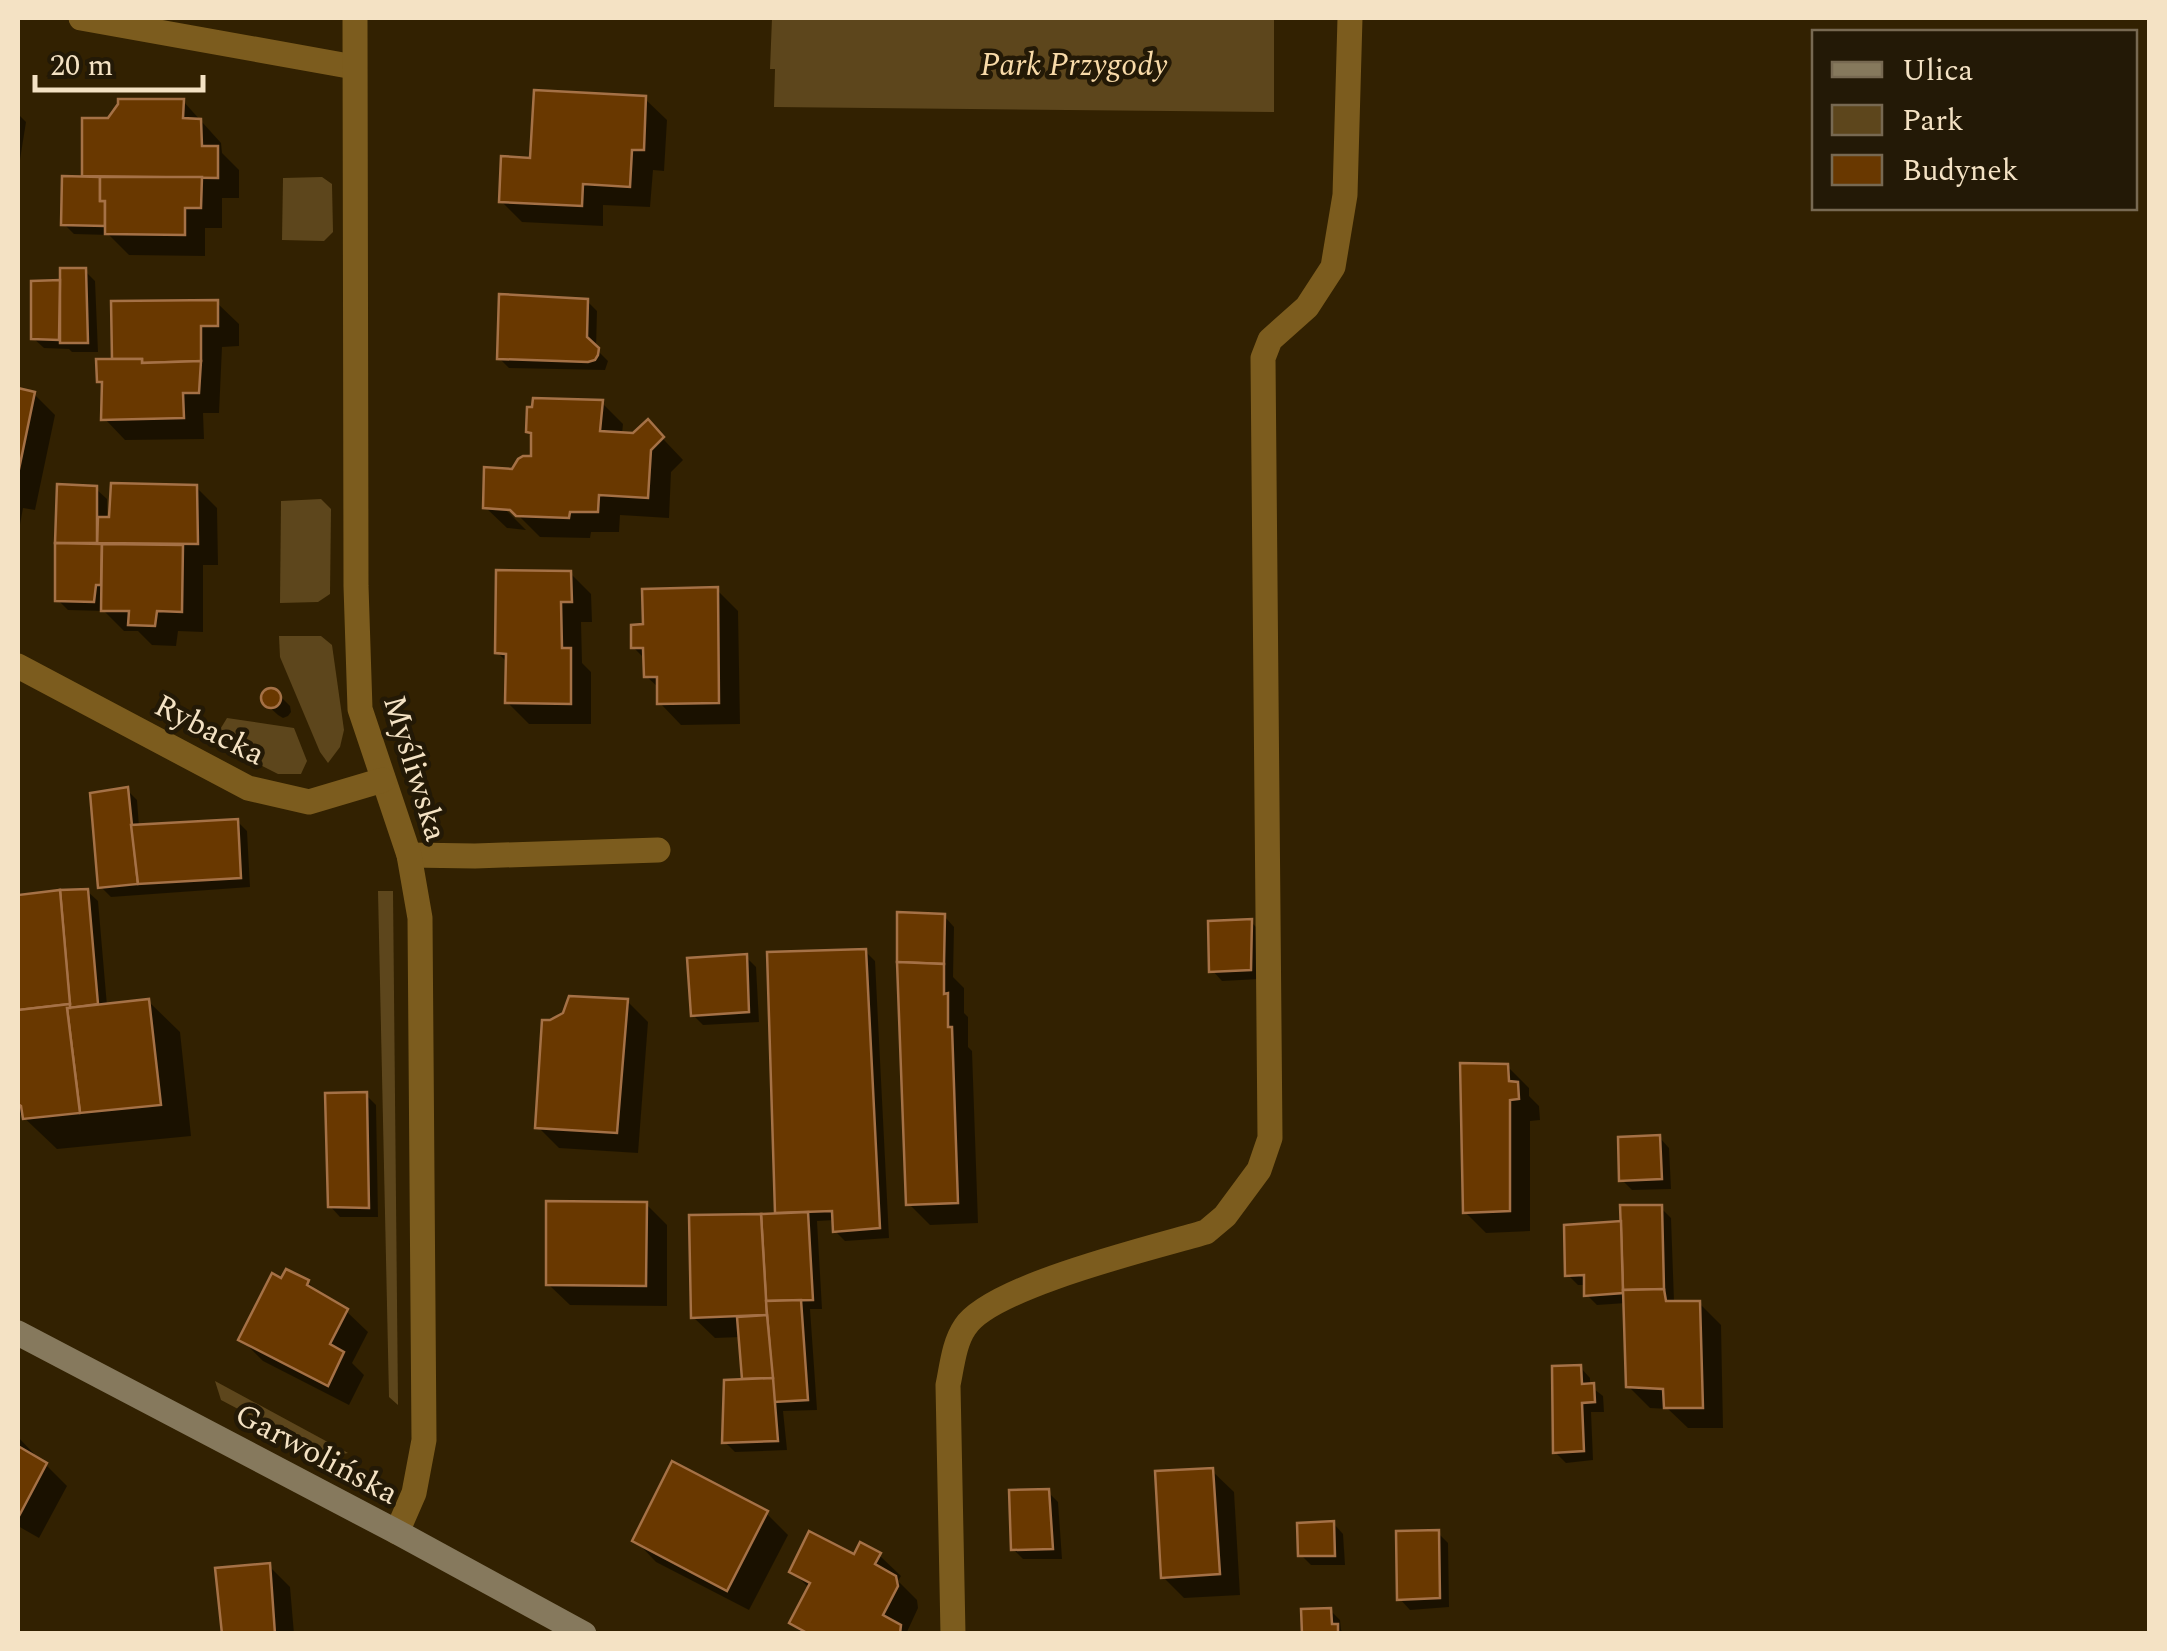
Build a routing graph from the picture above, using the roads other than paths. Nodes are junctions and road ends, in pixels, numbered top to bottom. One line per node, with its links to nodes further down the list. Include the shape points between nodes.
1 (81, 18): 4 (street)
2 (355, 18): 4 (street, Myśliwska)
3 (1350, 18): 12 (street, via 1345,195 1333,267 1306,307 1270,340 1263,358 1270,1138 1259,1170 1206,1232 1036,1283 983,1309 965,1326 948,1386)
4 (354, 67): 6 (street, Myśliwska, via 360,708)
5 (18, 666): 6 (street, Rybacka, via 248,788 310,802)
6 (383, 780): 8 (street, Myśliwska)
7 (658, 850): 8 (street)
8 (409, 854): 10 (street, Myśliwska, via 420,918 424,1440 414,1493)
9 (18, 1333): 10 (main road, Garwolińska)
10 (397, 1532): 11 (main road, Garwolińska)
11 (584, 1634)
12 (952, 1634)

